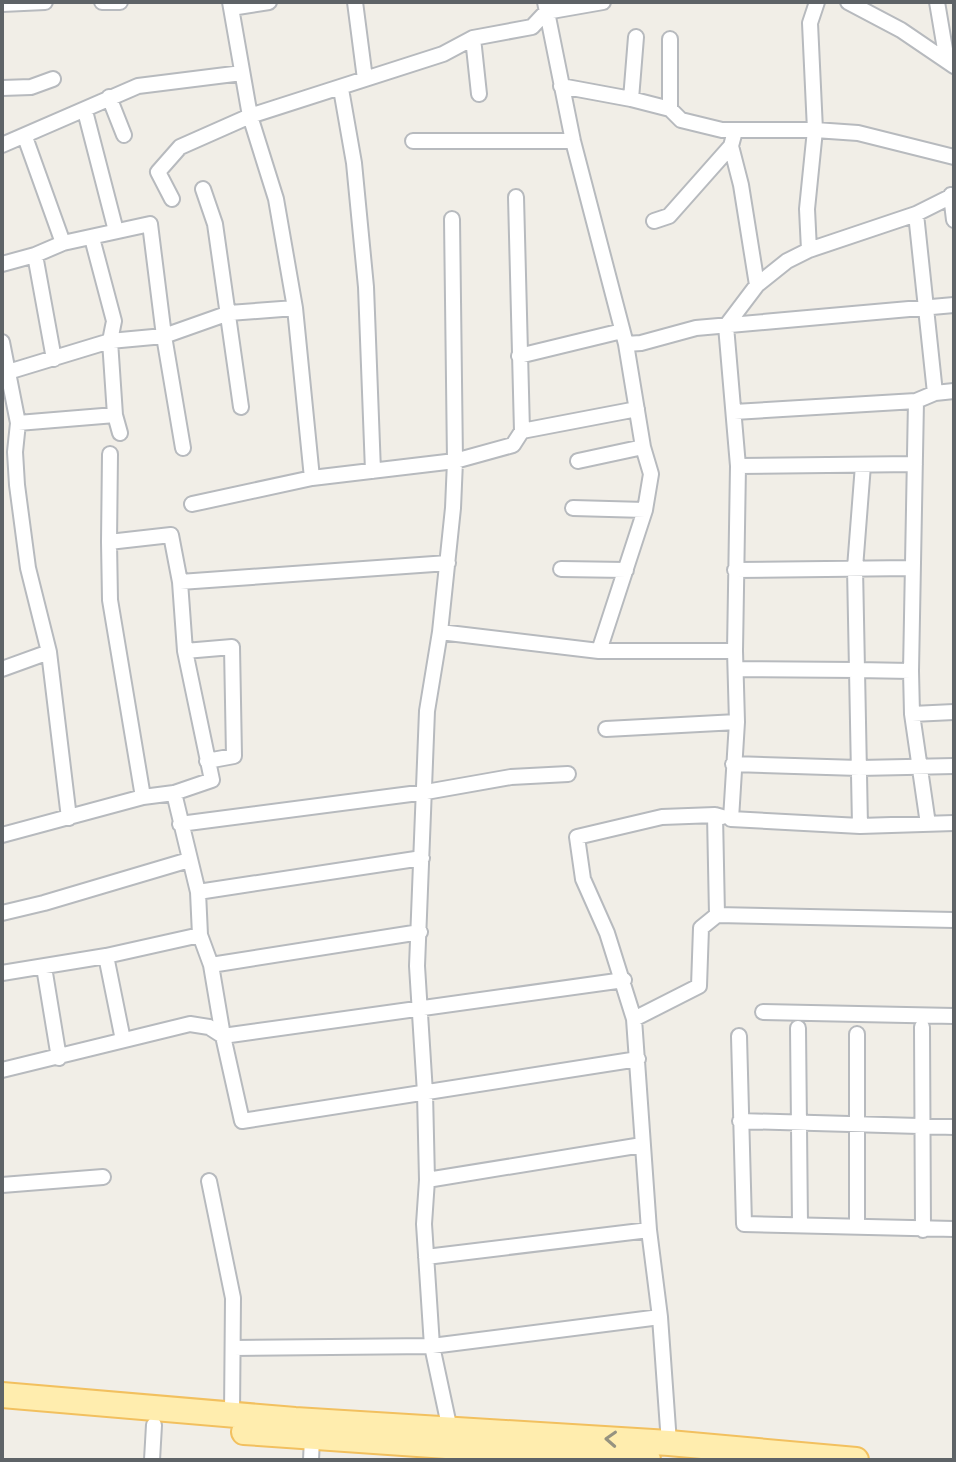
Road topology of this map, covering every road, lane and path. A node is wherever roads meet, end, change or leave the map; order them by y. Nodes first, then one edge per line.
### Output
1 (45, 2) edge
2 (102, 2) edge
3 (120, 2) edge
4 (269, 2) edge
5 (355, 2) edge
6 (603, 2) edge
7 (817, 2) edge
8 (848, 2) edge
9 (937, 2) edge
10 (29, 3) edge
11 (2, 4) edge
12 (231, 5) edge
13 (543, 5) edge
14 (948, 24) edge
15 (636, 37) dead end
16 (473, 38) junction
17 (670, 39) dead end
18 (950, 64) edge
19 (242, 73) junction
20 (53, 79) dead end
21 (365, 79) junction
22 (561, 86) junction
23 (2, 88) edge
24 (341, 89) junction
25 (479, 94) dead end
26 (109, 97) junction
27 (631, 99) junction
28 (670, 109) junction
29 (85, 111) junction
30 (250, 116) junction
31 (815, 130) junction
32 (735, 131) junction
33 (124, 135) dead end
34 (25, 137) junction
35 (413, 141) dead end
36 (573, 141) junction
37 (2, 145) edge
38 (731, 146) junction
39 (954, 157) edge
40 (203, 189) dead end
41 (952, 195) edge
42 (516, 197) dead end
43 (172, 199) dead end
44 (916, 214) junction
45 (452, 219) dead end
46 (954, 220) edge
47 (654, 221) dead end
48 (116, 231) junction
49 (92, 238) junction
50 (63, 243) junction
51 (809, 250) junction
52 (35, 255) junction
53 (2, 264) edge
54 (757, 285) junction
55 (954, 305) edge
56 (926, 307) junction
57 (295, 308) junction
58 (229, 313) junction
59 (726, 326) junction
60 (164, 336) junction
61 (624, 337) junction
62 (110, 341) junction
63 (2, 342) edge
64 (519, 356) junction
65 (54, 359) junction
66 (8, 372) junction
67 (954, 391) edge
68 (935, 393) junction
69 (916, 401) junction
70 (241, 407) dead end
71 (637, 409) junction
72 (734, 412) junction
73 (115, 415) junction
74 (18, 423) junction
75 (522, 431) junction
76 (120, 433) dead end
77 (643, 447) junction
78 (183, 448) dead end
79 (110, 454) dead end
80 (455, 461) junction
81 (578, 461) dead end
82 (915, 464) junction
83 (863, 465) junction
84 (738, 466) junction
85 (373, 471) junction
86 (312, 478) junction
87 (192, 504) dead end
88 (573, 508) dead end
89 (645, 510) junction
90 (109, 542) junction
91 (448, 563) junction
92 (855, 568) junction
93 (911, 568) junction
94 (561, 569) dead end
95 (626, 570) junction
96 (735, 570) junction
97 (180, 582) junction
98 (440, 632) junction
99 (185, 651) junction
100 (599, 651) junction
101 (735, 651) junction
102 (49, 652) junction
103 (2, 669) edge
104 (736, 669) junction
105 (857, 670) junction
106 (911, 671) junction
107 (954, 712) edge
108 (912, 714) junction
109 (737, 722) junction
110 (606, 729) dead end
111 (207, 761) junction
112 (733, 764) junction
113 (954, 766) edge
114 (921, 767) junction
115 (859, 768) junction
116 (568, 774) dead end
117 (426, 792) junction
118 (174, 793) junction
119 (143, 797) junction
120 (715, 815) junction
121 (69, 818) junction
122 (731, 819) junction
123 (954, 823) edge
124 (180, 824) junction
125 (928, 824) junction
126 (860, 826) junction
127 (2, 835) edge
128 (422, 858) junction
129 (189, 860) junction
130 (198, 892) junction
131 (2, 913) edge
132 (717, 915) junction
133 (954, 920) edge
134 (420, 932) junction
135 (200, 935) junction
136 (106, 956) junction
137 (211, 965) junction
138 (44, 967) junction
139 (2, 973) edge
140 (624, 980) junction
141 (419, 1008) junction
142 (763, 1012) dead end
143 (954, 1016) edge
144 (634, 1019) junction
145 (922, 1027) dead end
146 (798, 1028) dead end
147 (857, 1034) dead end
148 (223, 1036) junction
149 (739, 1036) dead end
150 (123, 1040) junction
151 (59, 1058) junction
152 (638, 1059) junction
153 (2, 1070) edge
154 (425, 1093) junction
155 (740, 1121) junction
156 (800, 1123) junction
157 (857, 1125) junction
158 (922, 1126) junction
159 (954, 1127) edge
160 (642, 1145) junction
161 (103, 1177) dead end
162 (427, 1180) junction
163 (209, 1181) dead end
164 (2, 1185) edge
165 (800, 1225) junction
166 (857, 1227) junction
167 (954, 1229) edge
168 (649, 1230) junction
169 (923, 1230) junction
170 (426, 1257) junction
171 (660, 1317) junction
172 (432, 1346) junction
173 (233, 1348) junction
174 (2, 1395) edge
175 (2, 1412) edge
176 (232, 1414) junction
177 (154, 1425) junction
178 (450, 1430) junction
179 (669, 1443) junction
180 (312, 1449) edge
181 (483, 1455) edge
182 (152, 1460) edge
183 (648, 1460) edge
184 (856, 1460) edge

1 - 10 street
2 - 3 street
4 - 12 street
5 - 21 street
6 - 13 street
7 - 31 street
8 - 18 street
9 - 14 street
10 - 11 street
12 - 19 street
13 - 16 street
13 - 22 street
14 - 18 street
15 - 27 street
16 - 21 street
16 - 25 street
17 - 28 street
19 - 26 street
19 - 30 street
20 - 23 street
21 - 24 street
22 - 27 street
22 - 36 street
24 - 30 street
24 - 85 street
26 - 29 street
26 - 33 street
27 - 28 street
28 - 32 street
29 - 34 street
29 - 48 street
30 - 43 street
30 - 57 street
31 - 32 street
31 - 39 street
31 - 51 street
32 - 38 street
34 - 37 street
34 - 50 street
35 - 36 street
36 - 61 street
38 - 47 street
38 - 54 street
40 - 58 street
41 - 44 street
41 - 46 street
42 - 64 street
44 - 51 street
44 - 56 street
45 - 80 street
48 - 49 street
48 - 60 street
49 - 50 street
49 - 62 street
50 - 52 street
51 - 54 street
52 - 53 street
52 - 65 street
54 - 59 street
55 - 56 street
56 - 59 street
56 - 68 street
57 - 58 street
57 - 86 street
58 - 60 street
58 - 70 street
59 - 61 street
59 - 72 street
60 - 62 street
60 - 78 street
61 - 64 street
61 - 71 street
62 - 65 street
62 - 73 street
63 - 66 street
64 - 75 street
65 - 66 street
66 - 74 street
67 - 68 street
68 - 69 street
69 - 72 street
69 - 82 street
71 - 75 street
71 - 77 street
72 - 84 street
73 - 74 street
73 - 76 street
74 - 102 street
75 - 80 street
77 - 81 street
77 - 89 street
79 - 90 street
80 - 85 street
80 - 91 street
82 - 83 street
82 - 93 street
83 - 84 street
83 - 92 street
84 - 96 street
85 - 86 street
86 - 87 street
88 - 89 street
89 - 95 street
90 - 97 street
90 - 119 street
91 - 97 street
91 - 98 street
92 - 93 street
92 - 96 street
92 - 105 street
93 - 106 street
94 - 95 street
95 - 100 street
96 - 101 street
97 - 99 street
98 - 100 street
98 - 117 street
99 - 111 street
99 - 111 street
100 - 101 street
101 - 104 street
102 - 103 street
102 - 121 street
104 - 105 street
104 - 109 street
105 - 106 street
105 - 115 street
106 - 108 street
107 - 108 street
108 - 114 street
109 - 110 street
109 - 112 street
111 - 118 street
112 - 115 street
112 - 122 street
113 - 114 street
114 - 115 street
114 - 125 street
115 - 126 street
116 - 117 street
117 - 124 street
117 - 128 street
118 - 119 street
118 - 124 street
119 - 121 street
120 - 122 street
120 - 132 street
120 - 140 street
121 - 127 street
122 - 126 street
123 - 125 street
124 - 129 street
125 - 126 street
128 - 130 street
128 - 134 street
129 - 130 street
129 - 131 street
130 - 135 street
132 - 133 street
132 - 144 street
134 - 137 street
134 - 141 street
135 - 136 street
135 - 137 street
136 - 138 street
136 - 150 street
137 - 148 street
138 - 139 street
138 - 151 street
140 - 141 street
140 - 144 street
141 - 148 street
141 - 154 street
142 - 143 street
144 - 152 street
145 - 158 street
146 - 156 street
147 - 157 street
148 - 150 street
148 - 154 street
149 - 155 street
150 - 151 street
151 - 153 street
152 - 154 street
152 - 160 street
154 - 162 street
155 - 156 street
155 - 165 street
156 - 157 street
156 - 165 street
157 - 158 street
157 - 166 street
158 - 159 street
158 - 169 street
160 - 162 street
160 - 168 street
161 - 164 street
162 - 170 street
163 - 173 street
165 - 166 street
166 - 169 street
167 - 169 street
168 - 170 street
168 - 171 street
170 - 172 street
171 - 172 street
171 - 179 street
172 - 173 street
172 - 178 street
173 - 176 street
174 - 176 main road
175 - 177 main road
176 - 178 main road
177 - 180 main road
177 - 182 street
179 -> 178 main road
179 - 184 main road
180 - 181 main road
181 - 183 main road

